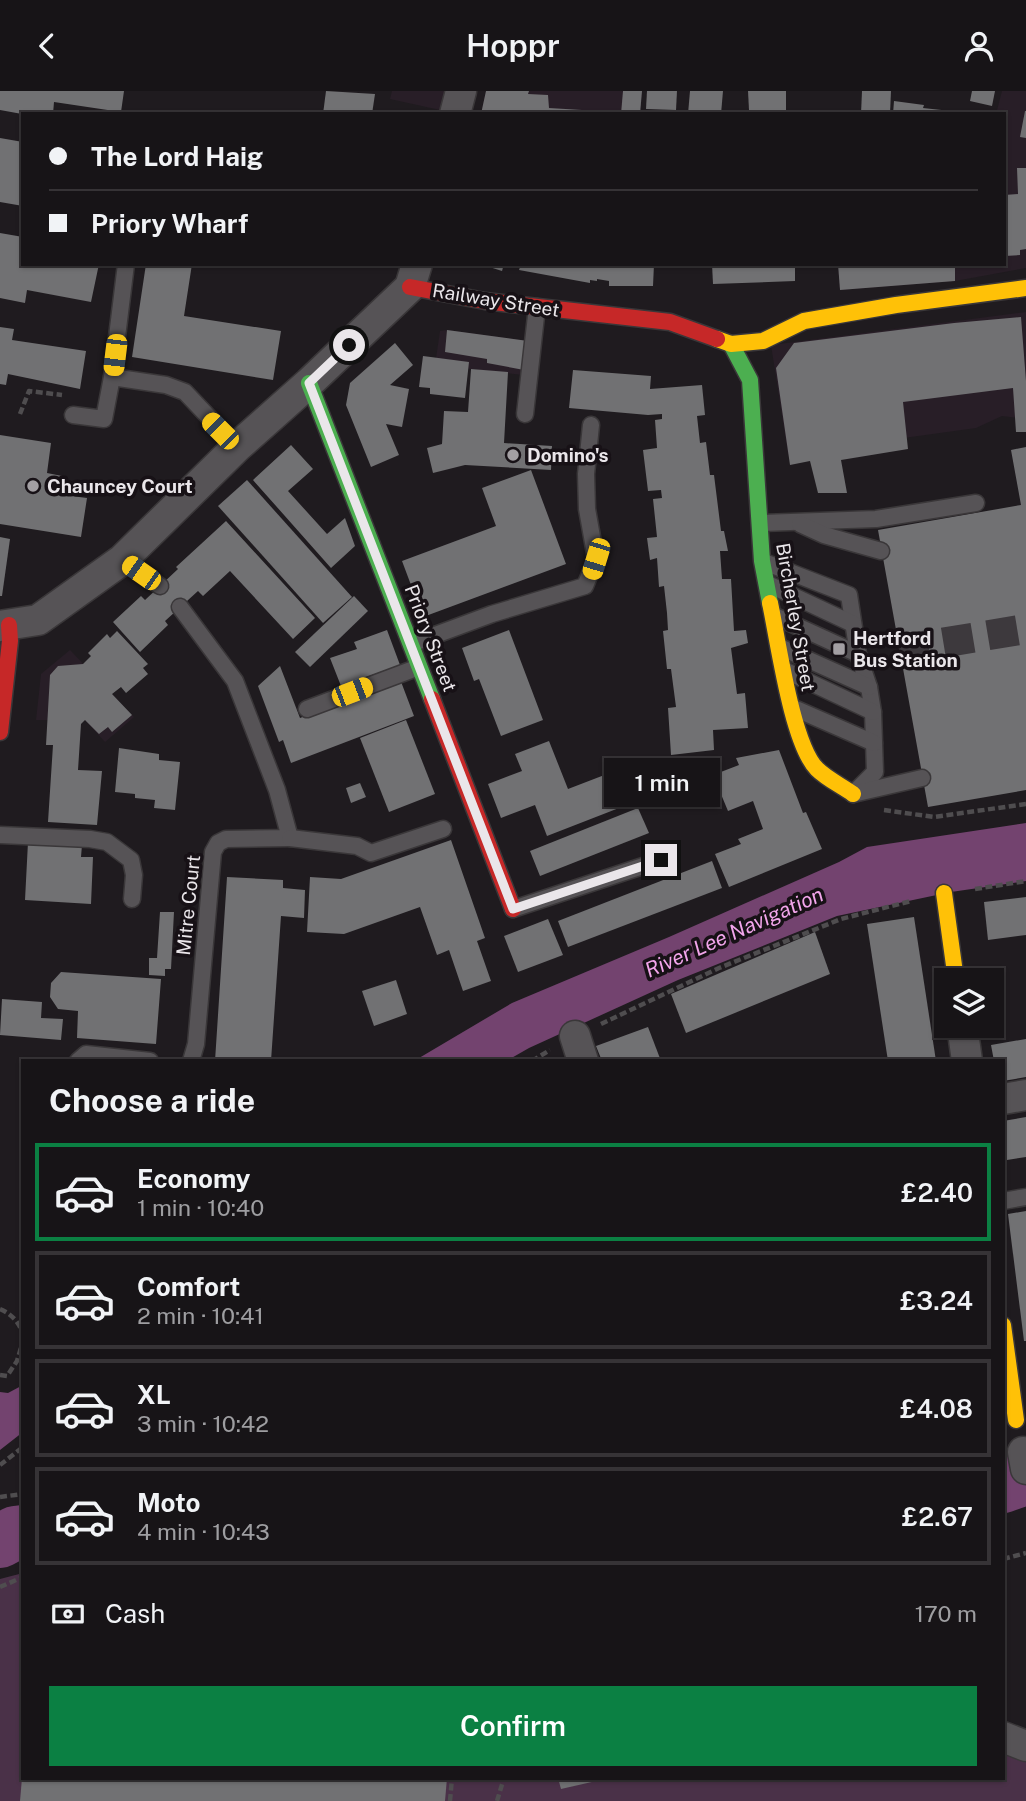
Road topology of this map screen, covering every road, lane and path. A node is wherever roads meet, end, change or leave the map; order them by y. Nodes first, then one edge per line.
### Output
1 (461, 91) edge
2 (456, 112) edge
3 (126, 266) edge
4 (414, 276) edge
5 (1026, 288) edge
6 (537, 307) junction
7 (732, 344) junction
8 (113, 377) junction
9 (309, 383) junction
10 (525, 414) dead end
11 (73, 415) dead end
12 (591, 425) dead end
13 (237, 447) junction
14 (976, 503) dead end
15 (794, 521) junction
16 (759, 523) junction
17 (881, 551) dead end
18 (122, 560) junction
19 (761, 561) junction
20 (764, 582) junction
21 (160, 586) dead end
22 (180, 607) dead end
23 (772, 615) junction
24 (853, 624) junction
25 (5, 626) edge
26 (411, 644) junction
27 (777, 646) junction
28 (858, 654) junction
29 (419, 667) junction
30 (782, 669) junction
31 (869, 687) junction
32 (791, 708) junction
33 (307, 709) dead end
34 (873, 712) junction
35 (0, 732) edge
36 (874, 743) junction
37 (922, 778) dead end
38 (853, 794) junction
39 (1026, 804) edge
40 (443, 829) dead end
41 (0, 835) edge
42 (289, 838) junction
43 (661, 860) dead end
44 (1026, 881) edge
45 (944, 893) junction
46 (131, 899) dead end
47 (513, 909) joint
48 (954, 968) edge
49 (964, 1038) edge
50 (579, 1048) edge
51 (80, 1059) edge
52 (132, 1059) edge
53 (192, 1059) edge
54 (539, 1059) edge
55 (967, 1059) edge
56 (1026, 1095) edge
57 (1005, 1098) edge
58 (1026, 1197) edge
59 (1005, 1201) edge
60 (0, 1310) edge
61 (21, 1326) edge
62 (1005, 1340) edge
63 (21, 1348) edge
64 (0, 1375) edge
65 (1016, 1420) dead end
66 (21, 1449) edge
67 (0, 1465) edge
68 (21, 1494) edge
69 (0, 1497) edge
70 (1026, 1553) edge
71 (1005, 1558) edge
72 (21, 1578) edge
73 (0, 1587) edge
74 (1005, 1738) edge
75 (1026, 1747) edge
76 (452, 1780) edge
77 (503, 1780) edge
78 (450, 1801) edge
79 (497, 1801) edge

1 - 2 street
3 - 8 lane
4 - 6 street, Railway Street
4 - 9 street, Railway Street
5 - 7 street, Railway Street
6 - 7 street, Railway Street
6 - 10 lane
7 - 16 street, Bircherley Street
8 - 11 lane
8 - 13 lane
9 - 13 street, Railway Street
9 - 26 street, Priory Street
12 - 26 lane
13 - 18 street, Railway Street
14 - 15 lane
15 - 16 lane
15 - 17 lane
16 - 19 street, Bircherley Street
18 - 21 lane
18 - 25 street, Railway Street
19 - 20 street, Bircherley Street
19 - 24 lane
20 - 23 street, Bircherley Street
20 - 24 lane
22 - 42 lane
23 - 27 street, Bircherley Street
23 - 28 lane
24 - 28 lane
25 - 35 street
26 - 29 street, Priory Street
27 - 30 street, Bircherley Street
27 - 31 lane
28 - 31 lane
29 - 33 lane
29 - 47 street, Priory Street
30 - 32 street, Bircherley Street
30 - 34 lane
31 - 34 lane
32 - 36 lane
32 - 38 street, Bircherley Street
34 - 36 lane
36 - 38 lane
37 - 38 lane
38 - 39 path
40 - 42 lane, Mitre Court
41 - 46 lane
42 - 53 lane, Mitre Court
43 - 47 lane
44 - 45 path
45 - 48 street
45 - 50 path
49 - 55 street
50 - 54 path
51 - 52 lane
56 - 57 street
58 - 59 lane
60 - 61 path
62 - 65 street
63 - 64 path
66 - 67 path
68 - 69 path
70 - 71 path
72 - 73 path
74 - 75 street
76 - 78 path
77 - 79 path

